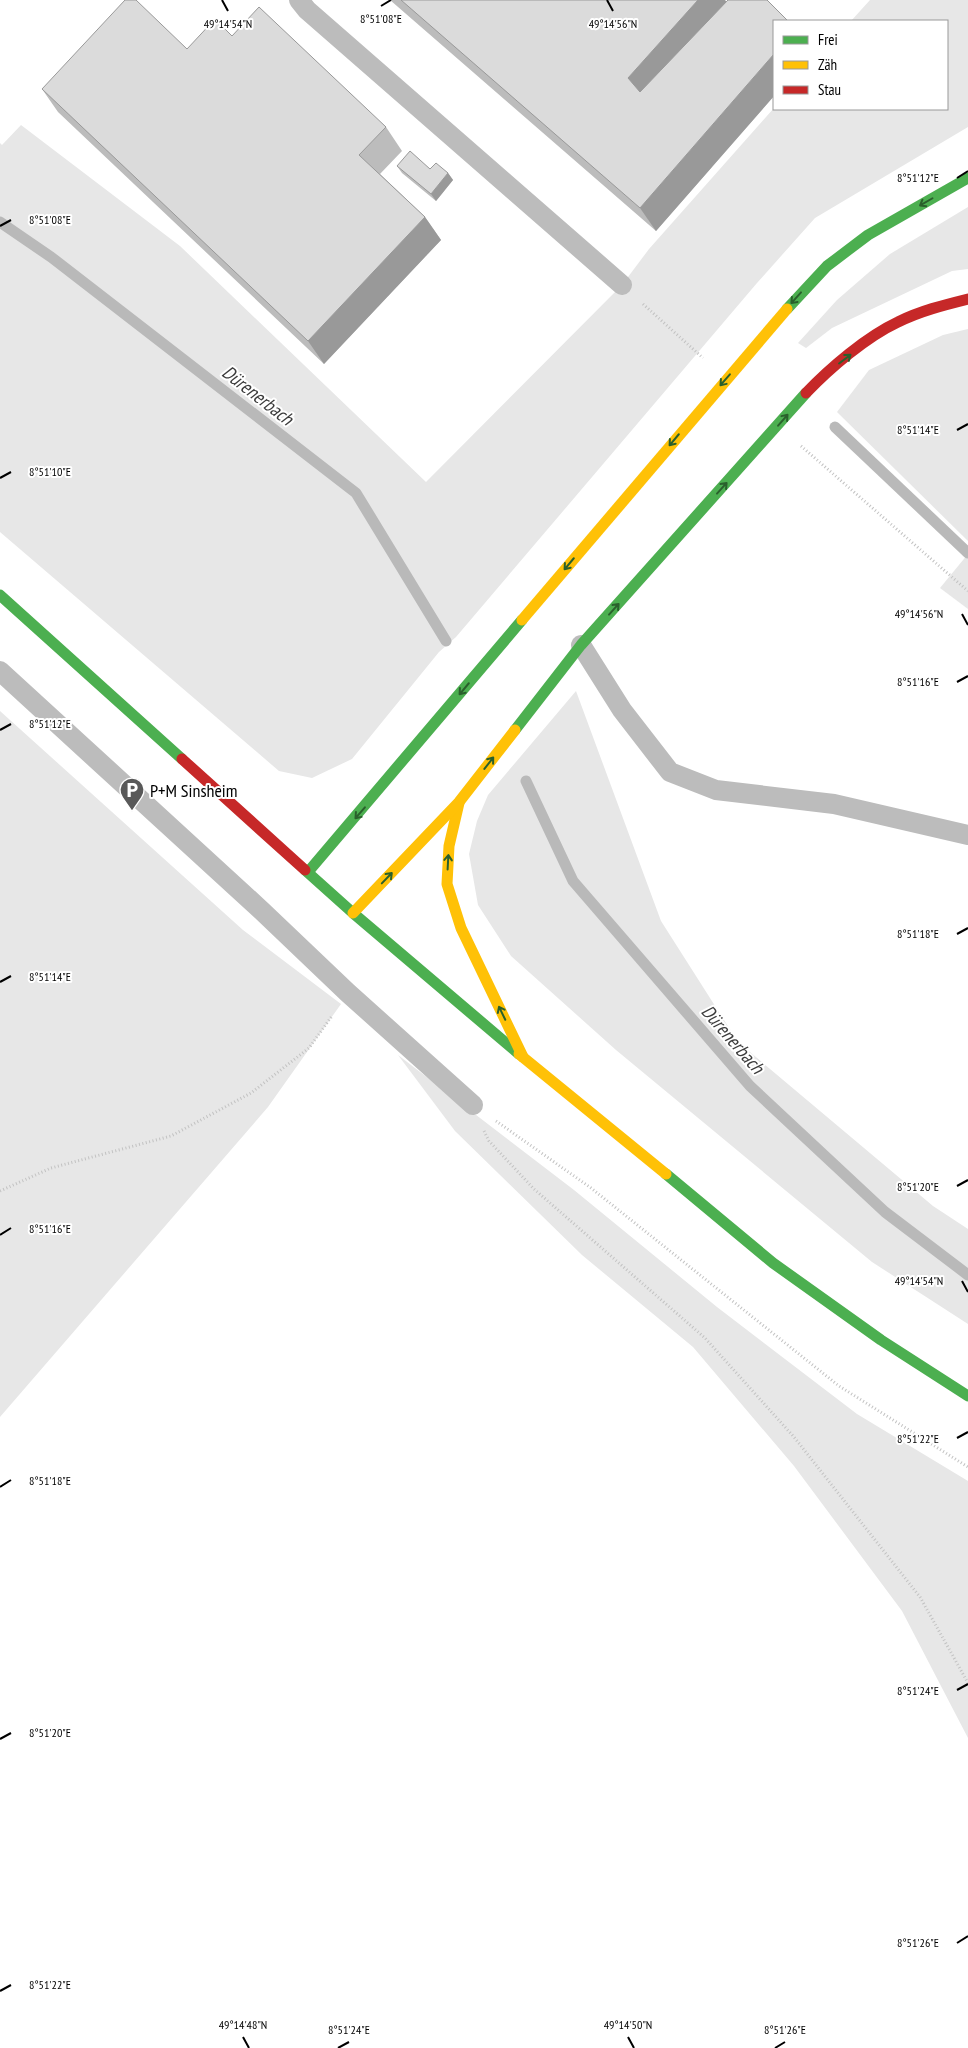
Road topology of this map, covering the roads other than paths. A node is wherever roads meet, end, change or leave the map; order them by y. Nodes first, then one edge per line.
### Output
1 (299, 0) edge
2 (968, 178) edge
3 (622, 285) dead end
4 (968, 299) edge
5 (0, 596) edge
6 (581, 645) junction
7 (0, 671) edge
8 (459, 802) junction
9 (968, 835) edge
10 (308, 872) junction
11 (353, 913) junction
12 (523, 1057) junction
13 (473, 1105) road end
14 (968, 1396) edge

1 - 3 lane
2 -> 10 main road
6 -> 4 main road
5 - 10 main road
8 -> 6 main road
6 - 9 lane
7 - 13 lane
11 -> 8 main road
12 -> 8 main road
10 - 11 main road
11 - 12 main road
12 - 14 main road

